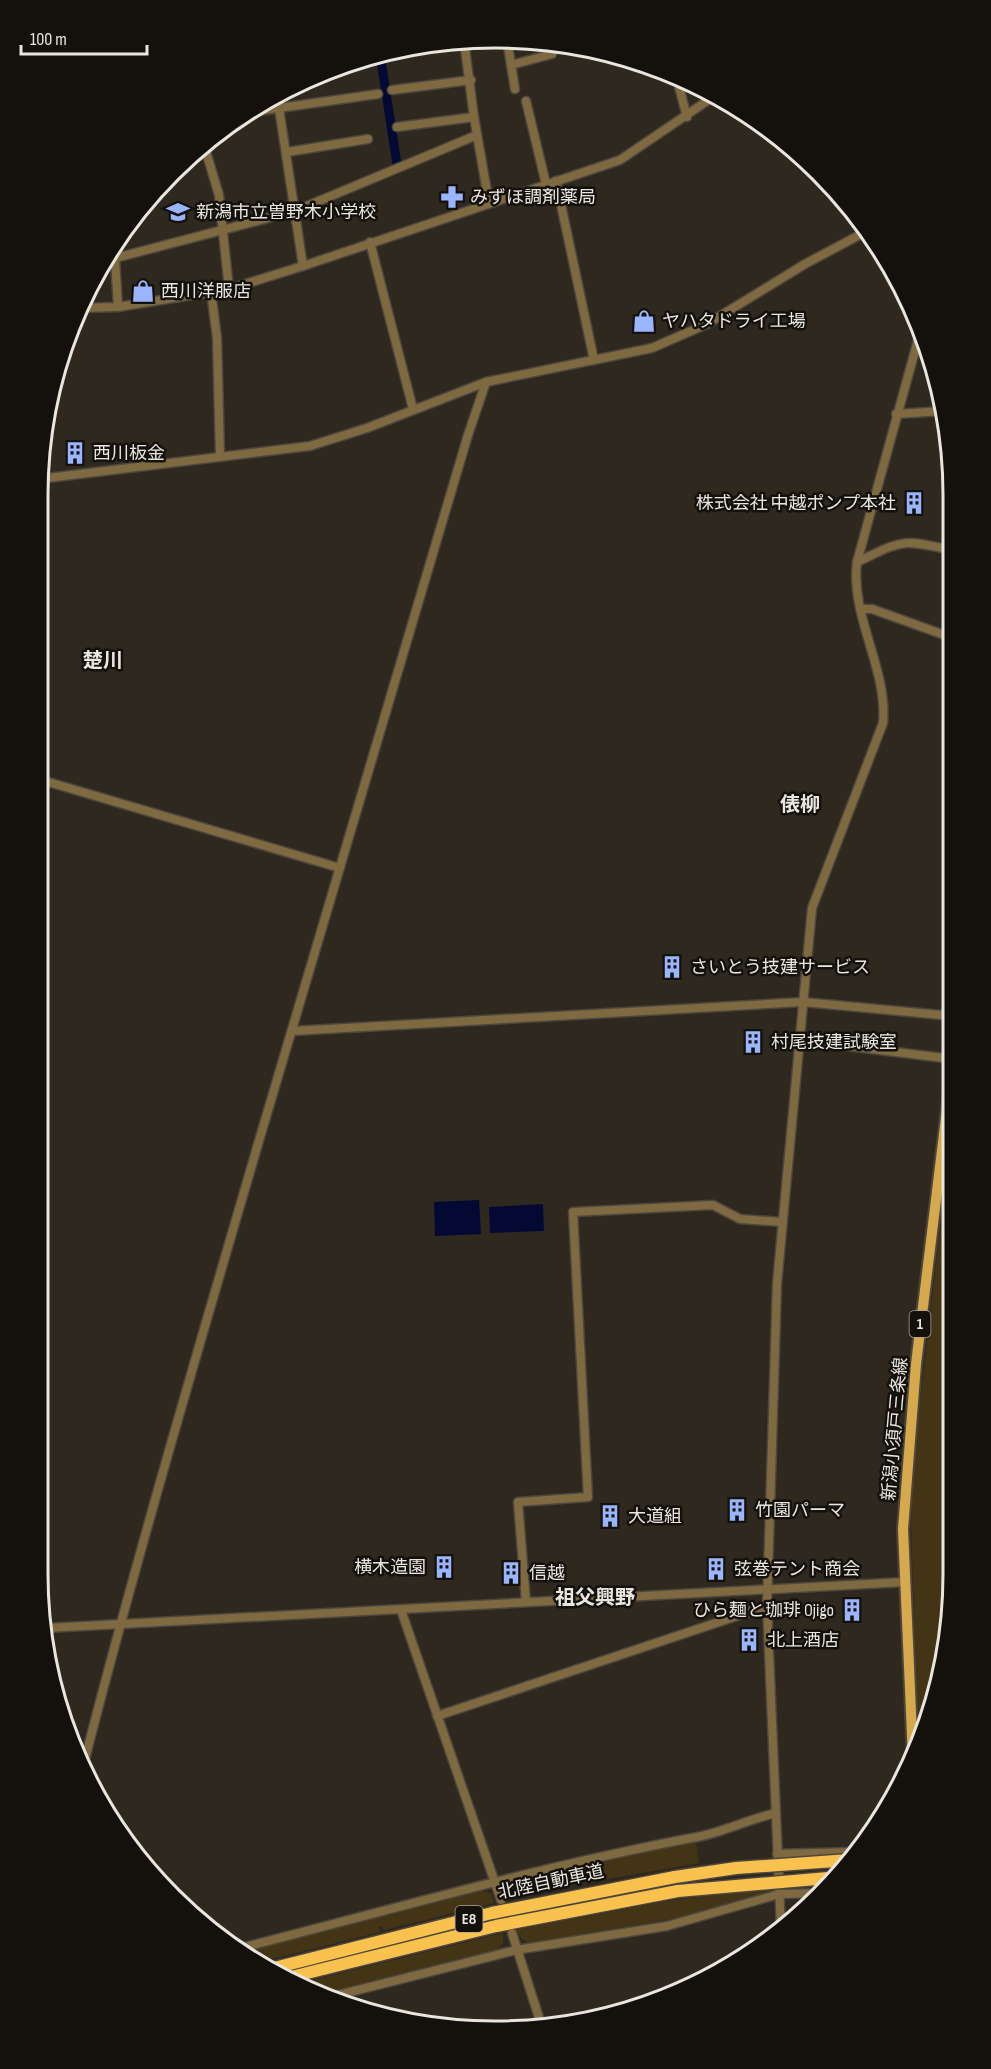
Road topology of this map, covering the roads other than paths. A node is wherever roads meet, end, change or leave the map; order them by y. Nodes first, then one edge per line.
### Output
1 (508, 48) edge
2 (465, 49) edge
3 (552, 54) dead end
4 (511, 65) junction
5 (471, 80) junction
6 (514, 88) dead end
7 (679, 88) edge
8 (392, 90) dead end
9 (378, 94) dead end
10 (526, 101) dead end
11 (707, 102) edge
12 (278, 105) edge
13 (279, 109) junction
14 (268, 110) edge
15 (474, 117) junction
16 (687, 117) junction
17 (397, 127) dead end
18 (477, 135) junction
19 (368, 139) dead end
20 (287, 152) junction
21 (207, 154) edge
22 (556, 181) junction
23 (546, 184) junction
24 (489, 203) junction
25 (295, 211) junction
26 (223, 228) junction
27 (860, 235) edge
28 (370, 242) junction
29 (119, 253) edge
30 (113, 264) edge
31 (303, 266) junction
32 (229, 289) junction
33 (211, 291) junction
34 (118, 307) junction
35 (90, 308) edge
36 (916, 345) edge
37 (594, 360) junction
38 (486, 382) junction
39 (413, 409) junction
40 (935, 412) edge
41 (896, 414) junction
42 (220, 456) junction
43 (49, 478) edge
44 (943, 548) edge
45 (857, 562) junction
46 (862, 609) junction
47 (943, 634) edge
48 (48, 782) edge
49 (340, 868) junction
50 (803, 1002) junction
51 (943, 1015) edge
52 (292, 1031) junction
53 (799, 1040) junction
54 (943, 1058) edge
55 (943, 1142) edge
56 (782, 1222) junction
57 (905, 1582) junction
58 (768, 1587) junction
59 (526, 1602) junction
60 (767, 1606) junction
61 (401, 1610) junction
62 (119, 1624) junction
63 (52, 1628) edge
64 (437, 1716) junction
65 (912, 1737) edge
66 (86, 1754) edge
67 (776, 1813) junction
68 (846, 1852) edge
69 (777, 1854) junction
70 (839, 1861) edge
71 (823, 1878) edge
72 (494, 1884) junction
73 (809, 1893) edge
74 (779, 1894) junction
75 (501, 1900) dead end
76 (780, 1919) edge
77 (512, 1933) dead end
78 (248, 1946) edge
79 (516, 1950) junction
80 (281, 1966) edge
81 (298, 1975) edge
82 (343, 1994) edge
83 (539, 2019) edge

1 - 4 street
2 - 5 street
3 - 4 street
4 - 6 street
5 - 8 street
5 - 15 street
7 - 16 street
9 - 13 street
10 - 23 street
11 - 16 street
12 - 13 street
13 - 14 street
13 - 20 street
15 - 17 street
15 - 18 street
16 - 22 street
18 - 24 street
18 - 25 street
19 - 20 street
20 - 25 street
21 - 26 street
22 - 23 street
22 - 37 street
23 - 24 street
24 - 28 street
25 - 26 street
25 - 31 street
26 - 29 street
26 - 32 street
27 - 37 street
28 - 31 street
28 - 39 street
30 - 34 street
31 - 32 street
32 - 33 street
33 - 34 street
33 - 42 street
34 - 35 street
36 - 41 street
37 - 38 street
38 - 39 street
38 - 49 street
39 - 42 street
40 - 41 street
41 - 45 street
42 - 43 street
44 - 45 street
45 - 46 street
46 - 47 street
46 - 50 street
48 - 49 street
49 - 52 street
50 - 51 street
50 - 52 street
50 - 53 street
52 - 62 street
53 - 54 street
53 - 56 street
55 - 57 main road, 新潟小須戸三条線 / 1
56 - 58 street
56 - 59 street
57 - 58 street
57 - 65 main road, 新潟小須戸三条線 / 1
58 - 59 street
58 - 60 street
59 - 61 street
60 - 64 street
60 - 67 street
61 - 62 street
61 - 64 street
62 - 63 street
62 - 66 street
64 - 72 street
67 - 69 street
67 - 72 street
68 - 69 street
69 - 74 street
70 - 80 highway, 北陸自動車道 / E8, bridge
71 - 81 highway, 北陸自動車道 / E8, bridge
72 - 75 street
72 - 78 street
73 - 74 street
74 - 76 street
74 - 79 street
77 - 79 street
79 - 82 street
79 - 83 street

